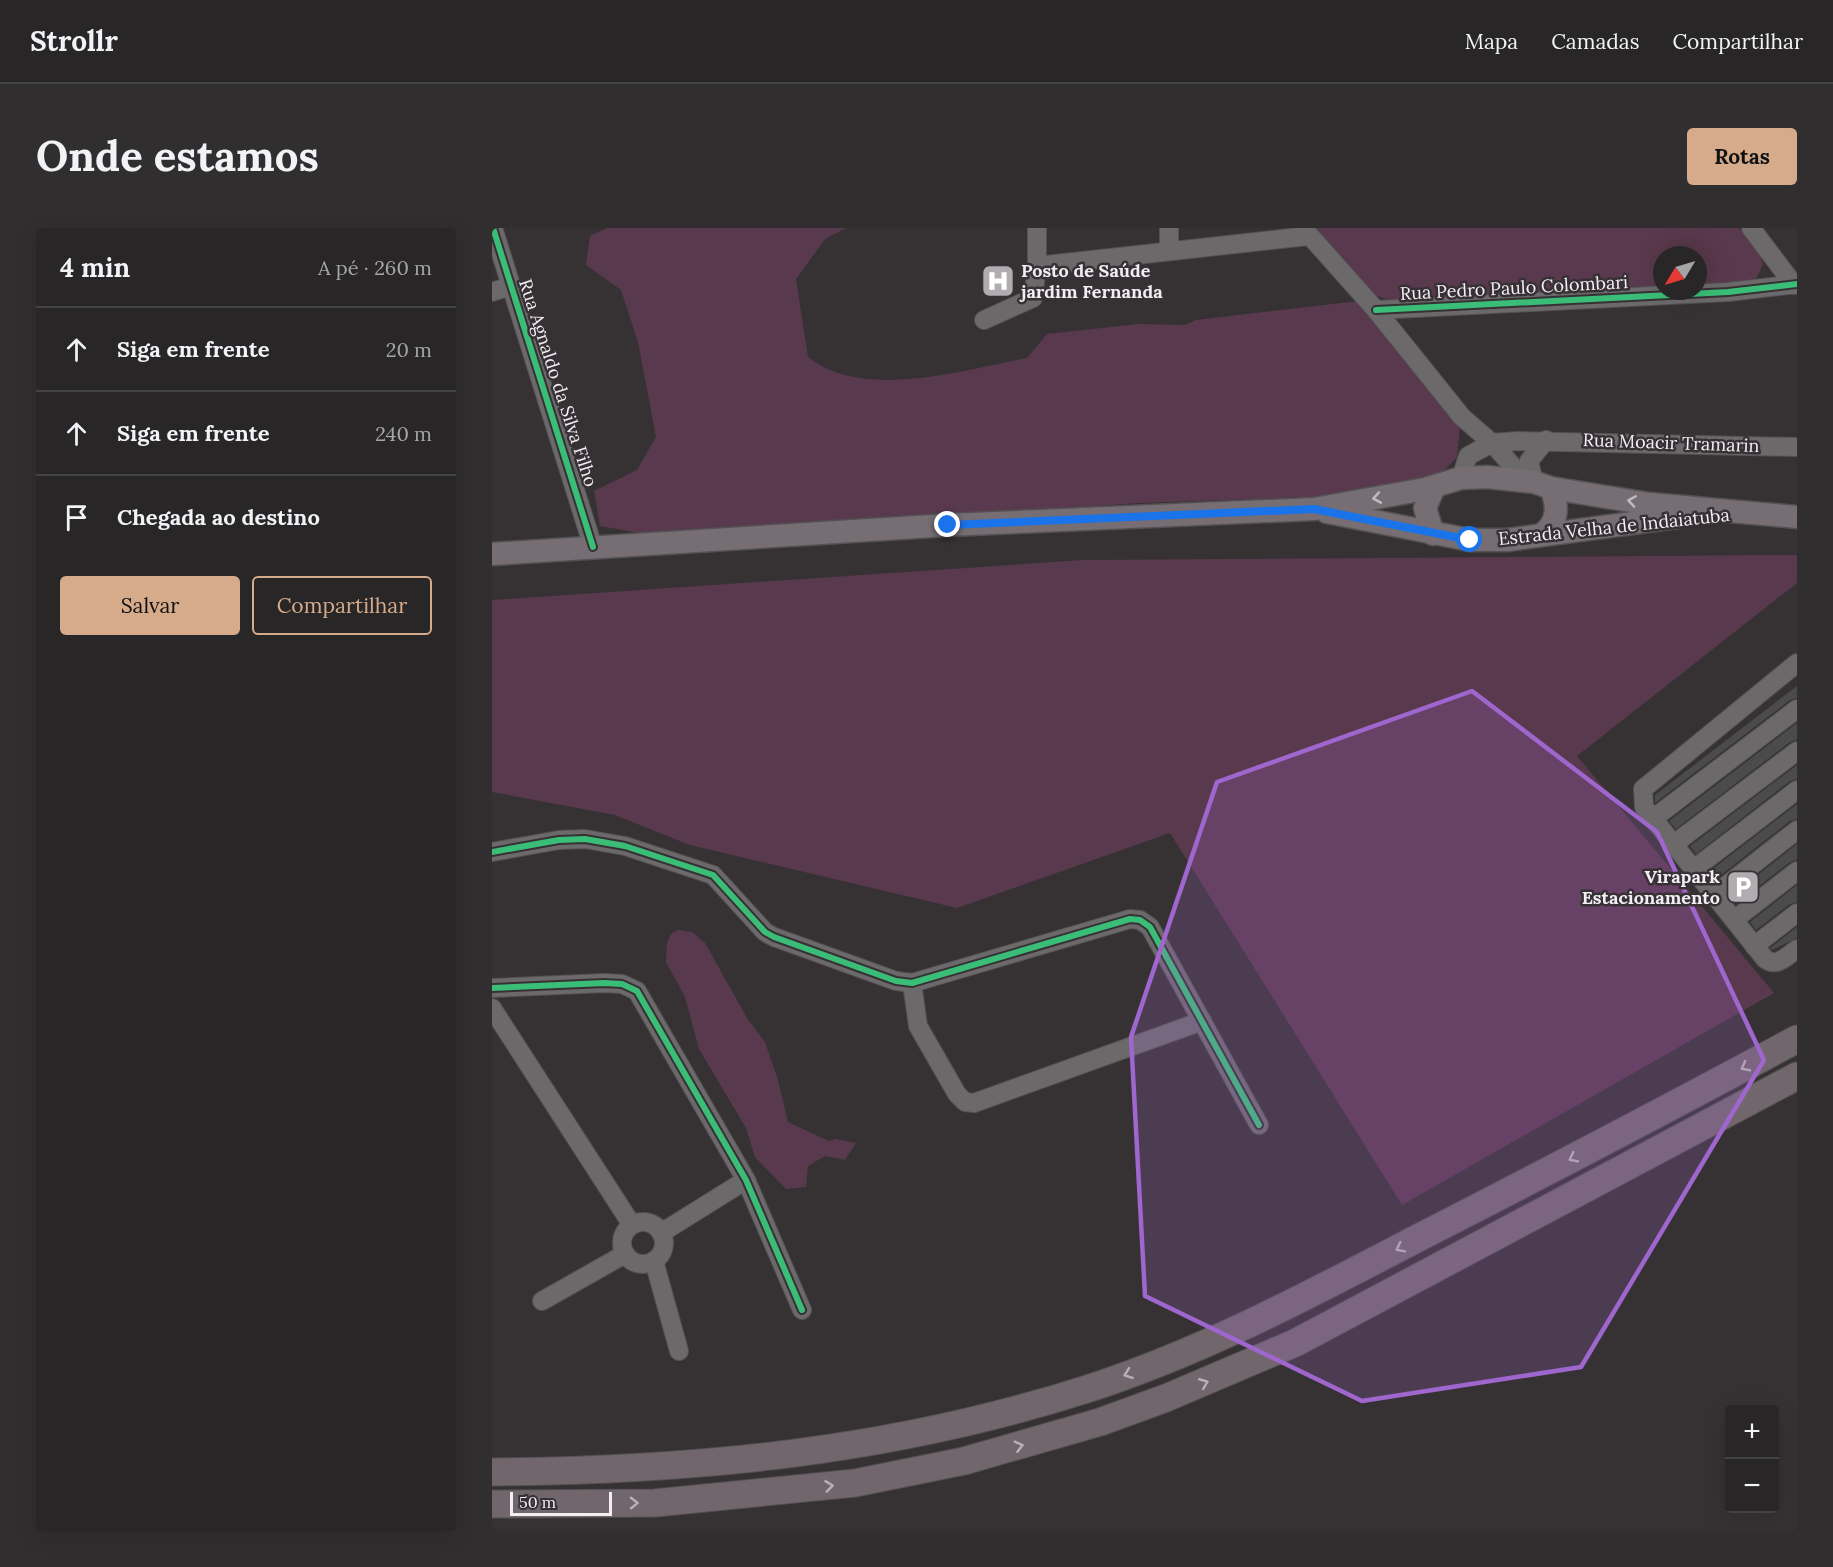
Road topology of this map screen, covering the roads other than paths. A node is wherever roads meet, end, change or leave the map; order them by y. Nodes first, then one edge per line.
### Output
1 (493, 228) edge
2 (1037, 228) edge
3 (1169, 228) edge
4 (1751, 228) edge
5 (1306, 232) edge
6 (1169, 250) junction
7 (1037, 266) junction
8 (1795, 285) edge
9 (511, 286) junction
10 (492, 292) edge
11 (1376, 310) junction
12 (984, 320) dead end
13 (1462, 417) junction
14 (1546, 440) junction
15 (1492, 443) junction
16 (1797, 447) edge
17 (1468, 456) junction
18 (1461, 478) junction
19 (1537, 484) junction
20 (1434, 487) junction
21 (1314, 509) junction
22 (1753, 512) junction
23 (1797, 517) edge
24 (1433, 534) junction
25 (1543, 534) junction
26 (593, 547) junction
27 (492, 554) edge
28 (1797, 663) edge
29 (1797, 709) edge
30 (1797, 751) edge
31 (1797, 790) edge
32 (1654, 818) junction
33 (1797, 830) edge
34 (1674, 844) junction
35 (492, 852) edge
36 (1694, 869) junction
37 (1797, 871) edge
38 (1714, 895) junction
39 (1797, 913) edge
40 (1734, 920) junction
41 (1754, 946) junction
42 (1797, 949) edge
43 (1797, 953) edge
44 (1779, 962) junction
45 (912, 982) junction
46 (492, 988) edge
47 (492, 1008) edge
48 (1202, 1021) junction
49 (1797, 1039) edge
50 (1797, 1076) edge
51 (1259, 1125) dead end
52 (746, 1180) junction
53 (632, 1225) junction
54 (661, 1233) junction
55 (625, 1254) junction
56 (654, 1262) junction
57 (542, 1301) dead end
58 (802, 1310) dead end
59 (679, 1350) dead end
60 (492, 1472) edge
61 (492, 1504) edge

1 - 9 street, Rua Agnaldo da Silva Filho
2 - 7 street
3 - 6 street
4 - 8 street
5 - 6 street
5 - 11 street
6 - 7 street
7 - 12 street
8 - 11 street, Rua Pedro Paulo Colombari
9 - 10 street
9 - 26 street, Rua Agnaldo da Silva Filho
11 - 13 street
13 - 15 street
13 - 17 street
14 - 15 street, Rua Moacir Tramarin
14 - 16 street, Rua Moacir Tramarin
14 - 19 street
15 - 17 street
15 - 19 street
17 - 18 street
18 - 19 main road, Estrada Velha de Indaiatuba
18 - 20 main road, Estrada Velha de Indaiatuba
22 -> 19 main road, Estrada Velha de Indaiatuba
19 - 25 main road
20 -> 21 main road, Estrada Velha de Indaiatuba
20 - 24 main road
21 - 24 main road, Estrada Velha de Indaiatuba
21 - 26 main road
22 - 23 main road
22 - 25 main road, Estrada Velha de Indaiatuba
24 - 25 main road, Estrada Velha de Indaiatuba
26 - 27 main road
28 - 32 street
29 - 32 street
30 - 34 street
31 - 36 street
32 - 34 street
33 - 38 street
34 - 36 street
35 - 45 street
36 - 38 street
37 - 40 street
38 - 40 street
39 - 41 street
40 - 41 street
41 - 44 street
42 - 44 street
43 - 44 street
45 - 48 street
45 - 48 street
46 - 52 street
47 - 53 street
48 - 51 street
49 -> 60 highway
61 -> 50 highway
52 - 54 street
52 - 58 street
53 - 54 street
53 - 55 street
54 - 56 street
55 - 56 street
55 - 57 street
56 - 59 street

